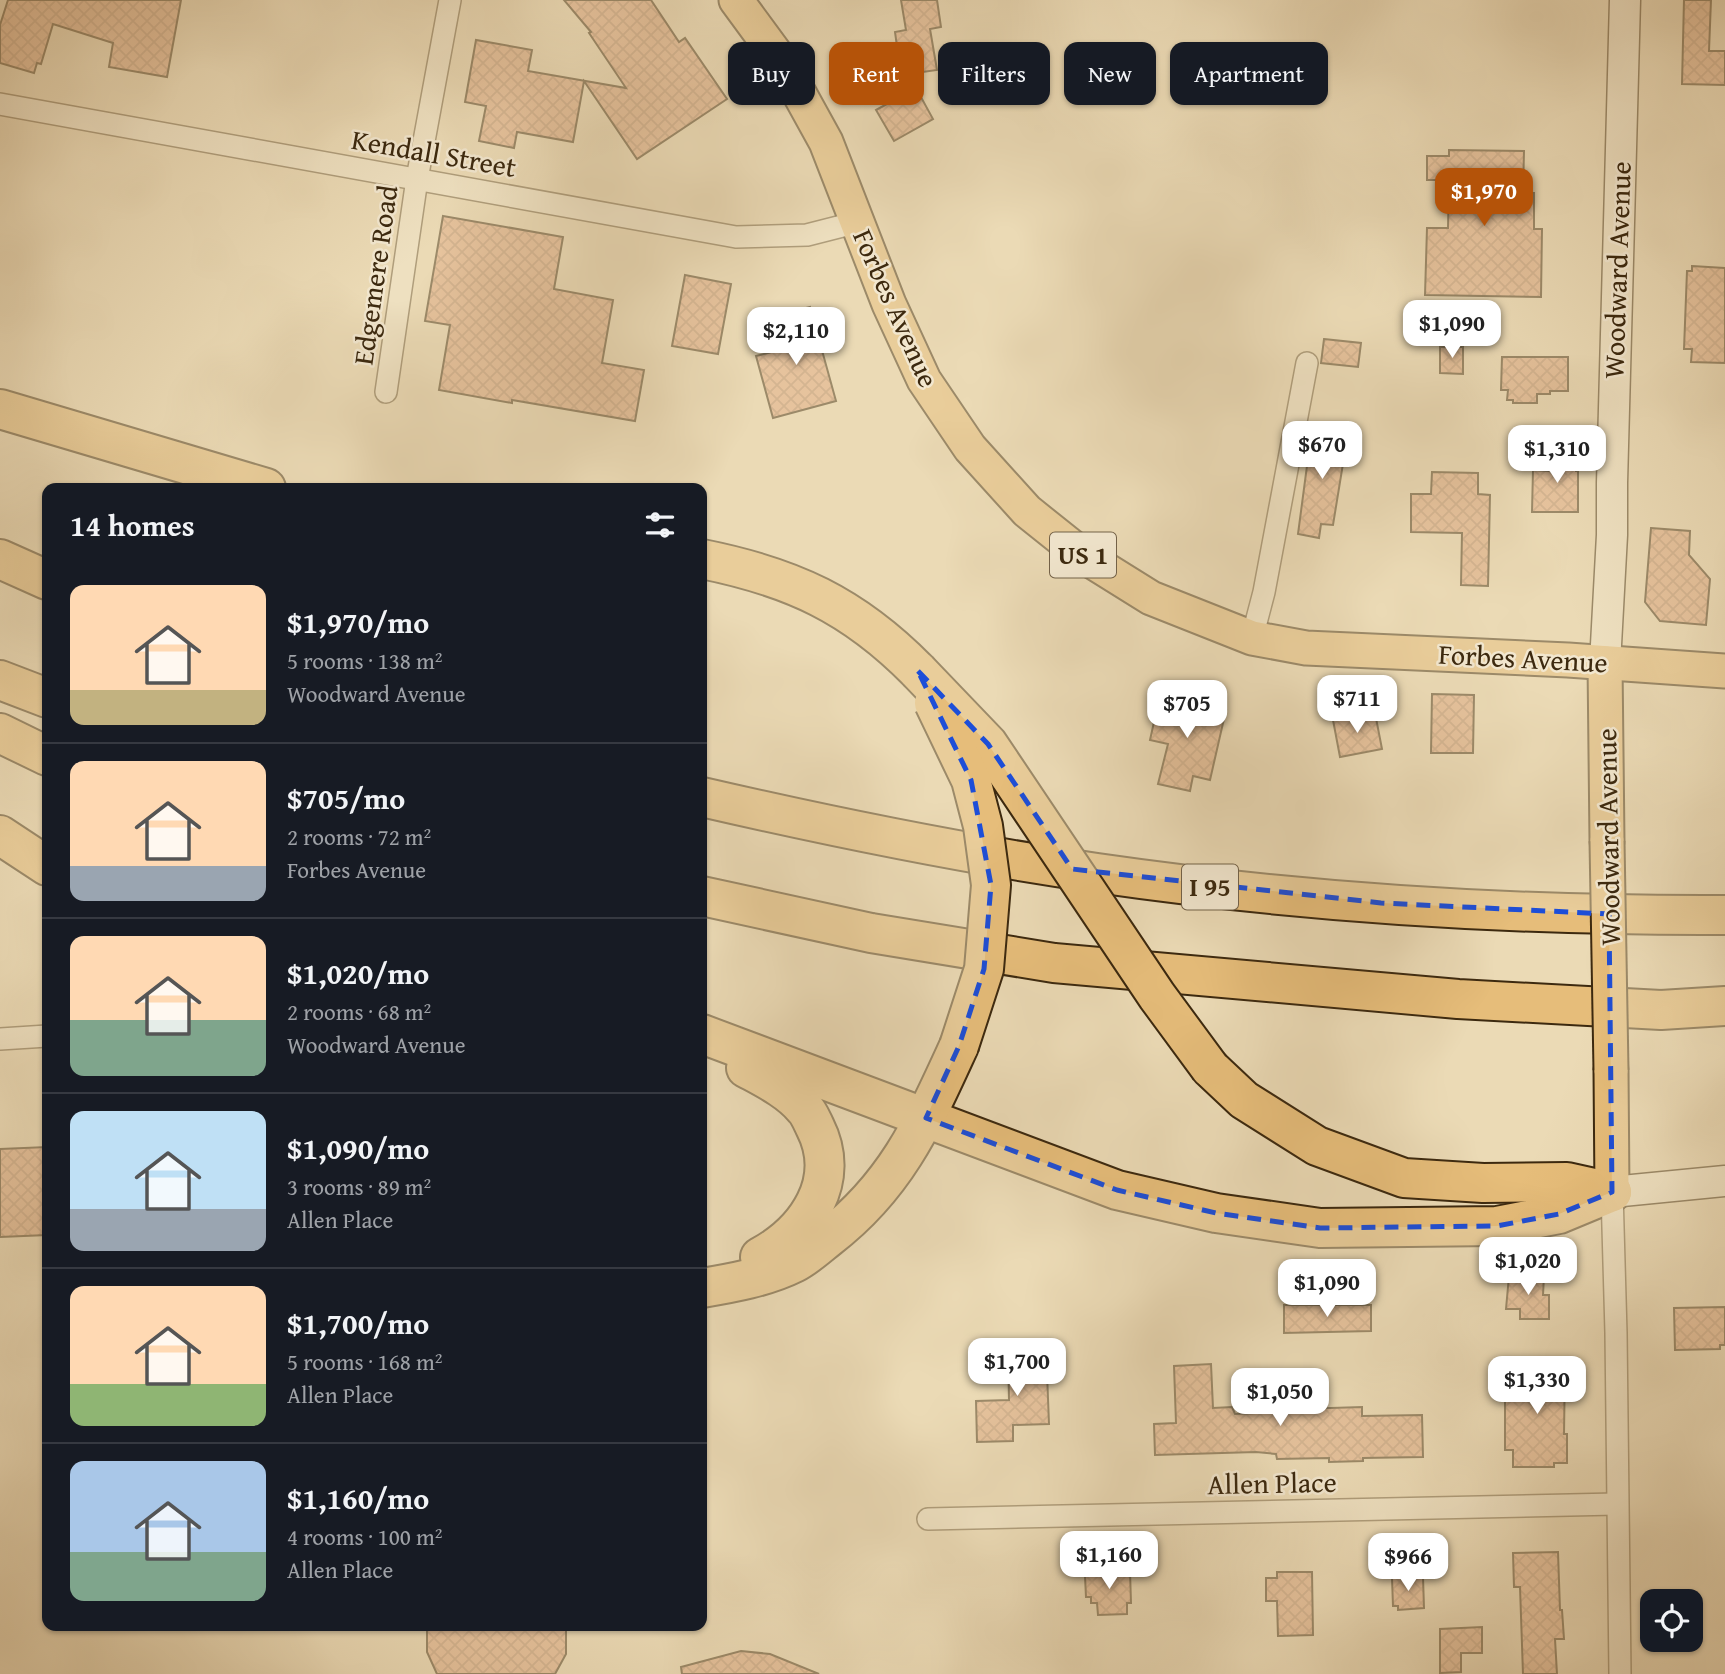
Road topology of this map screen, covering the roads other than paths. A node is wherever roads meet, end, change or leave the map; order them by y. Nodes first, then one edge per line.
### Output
1 (450, 0) edge
2 (736, 0) edge
3 (1625, 0) edge
4 (0, 104) edge
5 (417, 178) junction
6 (858, 222) junction
7 (1307, 363) dead end
8 (386, 392) dead end
9 (0, 409) edge
10 (249, 483) edge
11 (0, 559) edge
12 (707, 560) edge
13 (42, 578) edge
14 (1252, 638) junction
15 (1605, 663) junction
16 (918, 671) junction
17 (1725, 671) edge
18 (0, 680) edge
19 (42, 696) edge
20 (0, 733) edge
21 (42, 754) edge
22 (707, 798) edge
23 (0, 835) edge
24 (42, 863) edge
25 (707, 897) edge
26 (1725, 915) edge
27 (1725, 1006) edge
28 (42, 1036) edge
29 (707, 1036) edge
30 (0, 1039) edge
31 (707, 1045) edge
32 (926, 1118) junction
33 (1725, 1181) edge
34 (1612, 1192) junction
35 (707, 1281) edge
36 (707, 1288) edge
37 (1616, 1504) junction
38 (928, 1519) dead end
39 (1620, 1674) edge

1 - 5 street, Edgemere Road
2 - 6 main road, Forbes Avenue / US 1
3 - 15 main road, Woodward Avenue
4 - 5 street, Kendall Street
5 - 6 street, Kendall Street
5 - 8 street, Edgemere Road
6 - 14 main road, Forbes Avenue / US 1
7 - 14 street
9 - 10 highway
11 - 13 highway
12 - 16 highway
14 - 15 main road, Forbes Avenue / US 1
15 - 17 main road, Forbes Avenue / US 1
15 - 34 main road, Woodward Avenue, bridge
16 - 32 highway, bridge
16 - 34 highway, bridge
18 - 19 highway
20 - 21 highway
22 - 26 highway, I 95
23 - 24 highway
25 - 27 highway
28 - 30 street
29 - 32 highway
31 - 35 highway
32 - 34 highway
32 - 36 highway
33 - 34 main road
34 - 37 street, Woodward Avenue
37 - 38 street, Allen Place
37 - 39 street, Woodward Avenue

